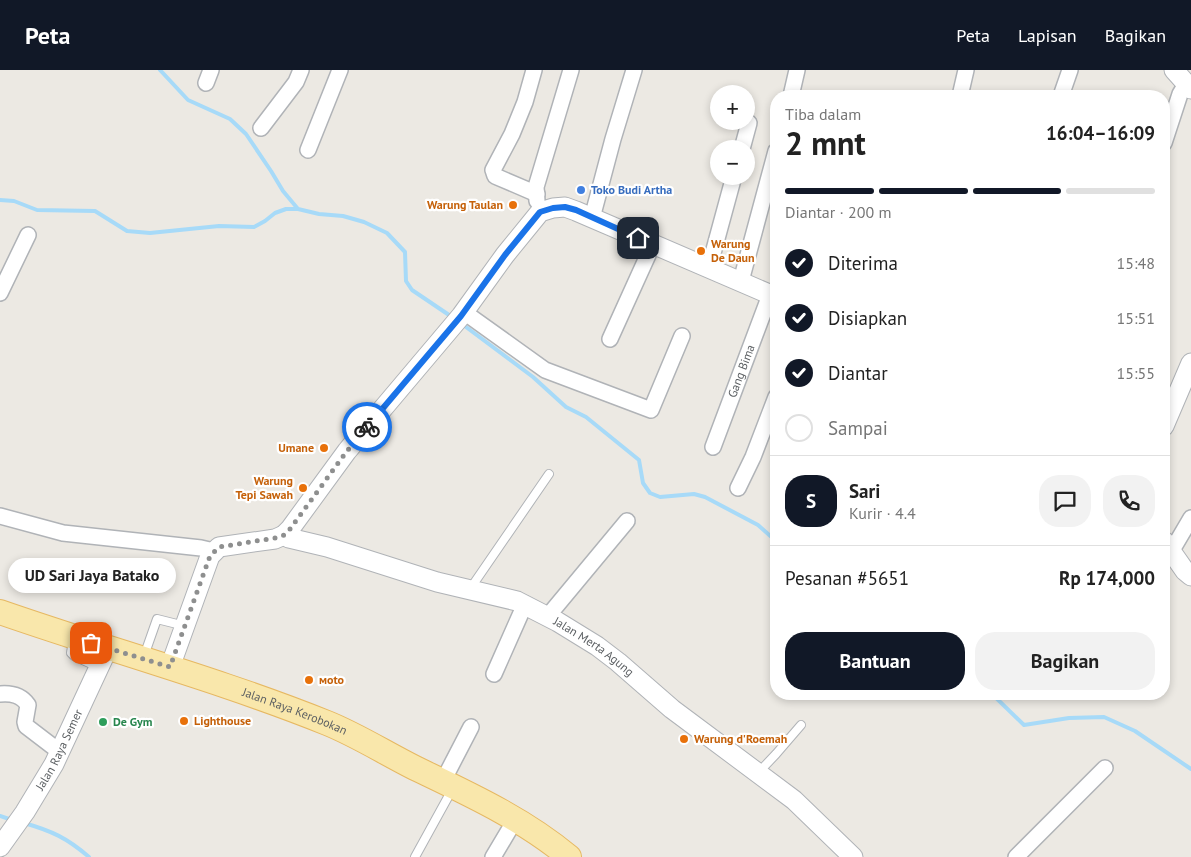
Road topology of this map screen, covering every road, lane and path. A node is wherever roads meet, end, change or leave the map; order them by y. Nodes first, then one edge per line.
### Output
1 (301, 70) edge
2 (340, 70) edge
3 (534, 70) edge
4 (571, 70) edge
5 (634, 70) edge
6 (798, 70) edge
7 (966, 70) edge
8 (1070, 70) edge
9 (1174, 70) edge
10 (1189, 87) edge
11 (793, 90) edge
12 (961, 90) edge
13 (1063, 90) edge
14 (1170, 125) edge
15 (261, 128) dead end
16 (308, 150) dead end
17 (770, 173) edge
18 (732, 185) edge
19 (536, 194) junction
20 (540, 212) junction
21 (592, 218) junction
22 (28, 235) dead end
23 (653, 244) junction
24 (709, 268) junction
25 (741, 281) junction
26 (0, 292) edge
27 (770, 293) edge
28 (770, 305) edge
29 (459, 319) junction
30 (682, 336) dead end
31 (610, 339) dead end
32 (1191, 363) edge
33 (1170, 412) edge
34 (770, 413) edge
35 (713, 446) dead end
36 (548, 474) dead end
37 (738, 488) dead end
38 (0, 516) edge
39 (1191, 518) edge
40 (627, 521) dead end
41 (284, 535) junction
42 (1170, 544) edge
43 (1170, 549) edge
44 (214, 551) junction
45 (1191, 576) edge
46 (468, 591) junction
47 (525, 604) junction
48 (0, 612) edge
49 (548, 616) junction
50 (185, 626) junction
51 (104, 658) junction
52 (143, 659) junction
53 (170, 667) junction
54 (494, 674) dead end
55 (0, 694) edge
56 (800, 725) dead end
57 (471, 727) dead end
58 (60, 752) junction
59 (1105, 768) dead end
60 (757, 774) junction
61 (449, 784) junction
62 (515, 820) junction
63 (2, 844) edge
64 (415, 857) edge
65 (494, 857) edge
66 (569, 857) edge
67 (852, 857) edge
68 (1016, 857) edge

1 - 15 street
2 - 16 street
3 - 19 street
4 - 19 street
5 - 21 street
6 - 11 street
7 - 12 street
8 - 13 street
9 - 10 street
10 - 14 street
17 - 25 street
18 - 24 street
19 - 20 street
20 - 21 street
20 - 29 street
21 - 23 street
22 - 26 street
23 - 24 street
23 - 31 street
24 - 25 street
25 - 27 street
28 - 35 street, Gang Bima
29 - 30 street
29 - 41 street
32 - 33 street
34 - 37 street
36 - 46 lane
38 - 44 street
39 - 42 street
40 - 49 street
41 - 44 street
41 - 46 street, Jalan Merta Agung
43 - 45 street
44 - 50 street
46 - 47 street, Jalan Merta Agung
47 - 49 street, Jalan Merta Agung
47 - 54 street
48 - 51 main road, Jalan Raya Kerobokan
49 - 60 street, Jalan Merta Agung
50 - 52 lane
50 - 53 street
51 - 52 main road, Jalan Raya Kerobokan
51 - 58 street, Jalan Raya Semer
52 - 53 main road, Jalan Raya Kerobokan
53 - 61 main road, Jalan Raya Kerobokan
55 - 58 street
56 - 60 lane
57 - 61 street
58 - 63 street, Jalan Raya Semer
59 - 68 street
60 - 67 street, Jalan Merta Agung
61 - 62 main road, Jalan Raya Kerobokan
61 - 64 lane
62 - 65 street
62 - 66 main road, Jalan Raya Kerobokan

